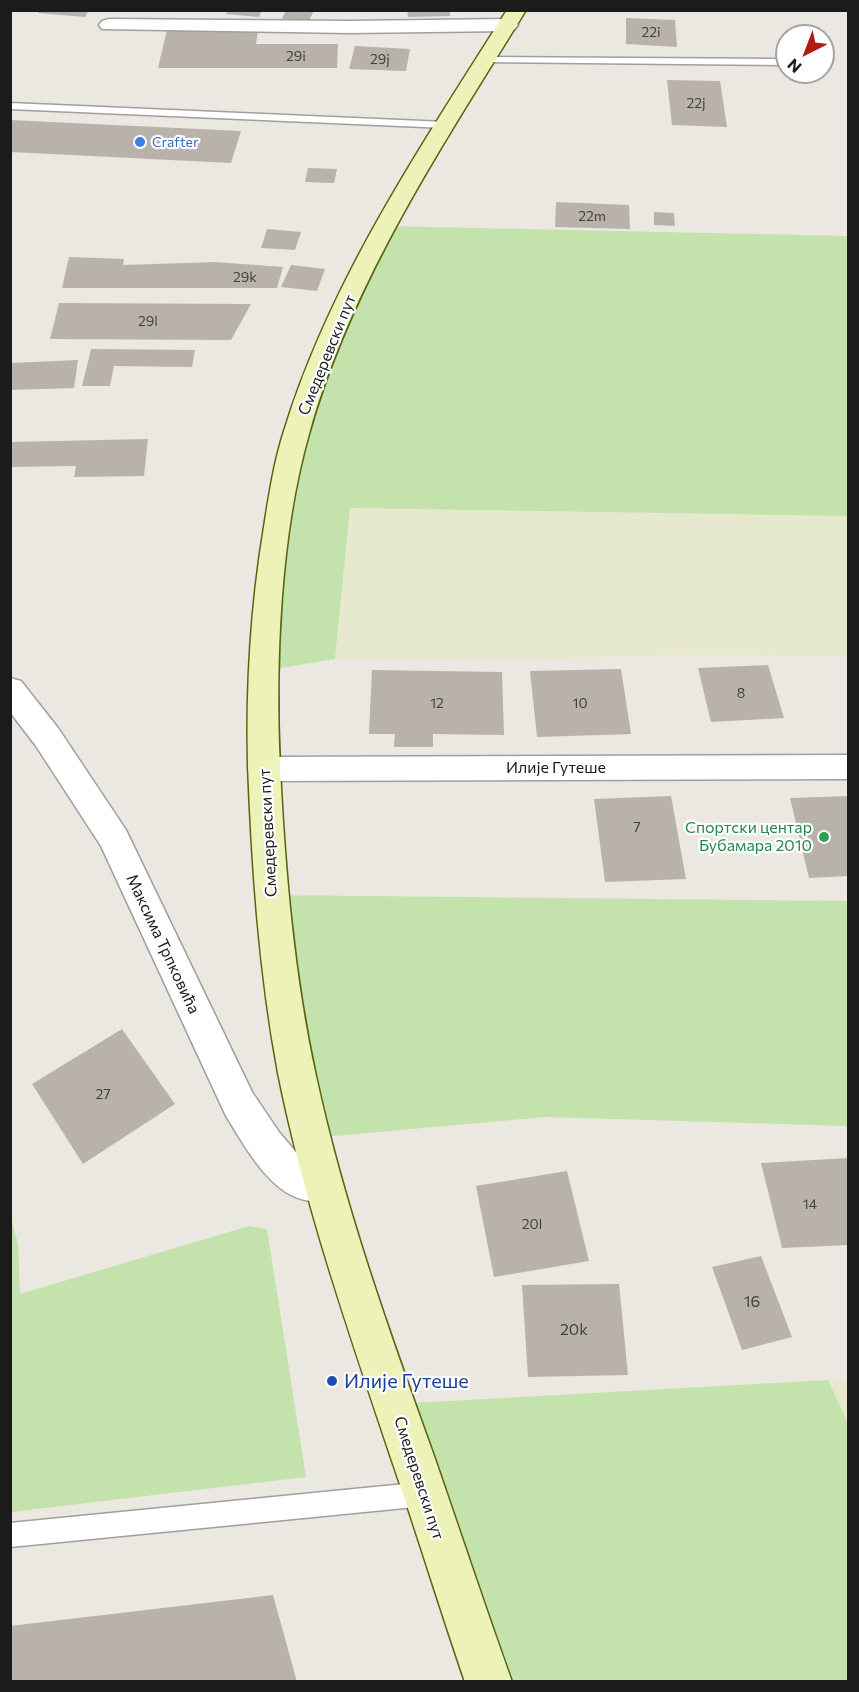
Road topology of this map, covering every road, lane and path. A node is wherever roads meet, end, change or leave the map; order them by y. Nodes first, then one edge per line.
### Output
1 (513, 18) edge
2 (109, 25) dead end
3 (486, 60) junction
4 (775, 62) edge
5 (10, 106) edge
6 (446, 125) junction
7 (10, 689) edge
8 (849, 767) edge
9 (264, 769) junction
10 (322, 1184) junction
11 (425, 1494) junction
12 (10, 1535) edge
13 (489, 1682) edge

1 - 2 street
1 - 3 main road, Смедеревски пут
3 - 4 lane
3 - 6 main road, Смедеревски пут
5 - 6 lane
6 - 9 main road, Смедеревски пут
7 - 10 street, Максима Трпковића
8 - 9 street, Илије Гутеше
9 - 10 main road, Смедеревски пут
10 - 11 main road, Смедеревски пут
11 - 12 lane
11 - 13 main road, Смедеревски пут

